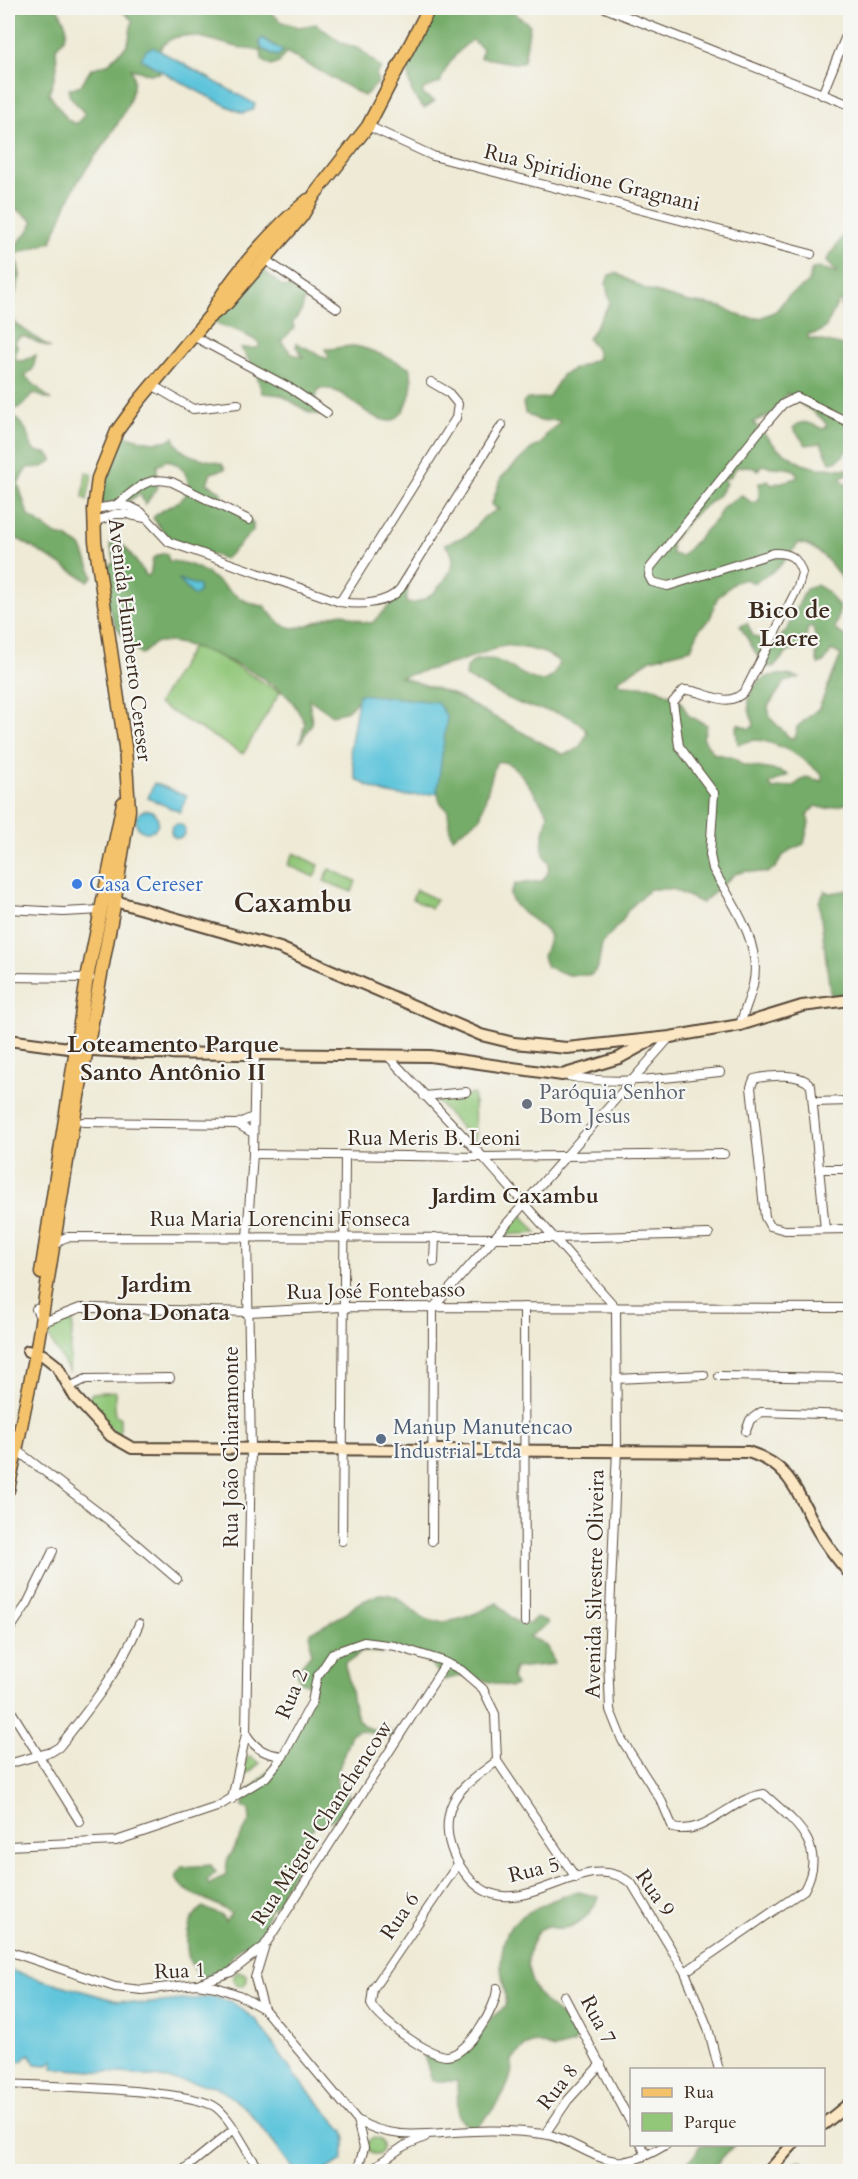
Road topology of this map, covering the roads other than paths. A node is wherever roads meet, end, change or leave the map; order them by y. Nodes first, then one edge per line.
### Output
1 (429, 8) edge
2 (605, 8) edge
3 (850, 26) edge
4 (822, 95) junction
5 (850, 105) edge
6 (368, 126) junction
7 (315, 194) junction
8 (811, 254) dead end
9 (264, 260) junction
10 (337, 308) dead end
11 (208, 318) junction
12 (194, 336) junction
13 (431, 382) dead end
14 (152, 385) junction
15 (238, 404) dead end
16 (327, 413) dead end
17 (850, 423) edge
18 (502, 425) dead end
19 (116, 505) junction
20 (94, 515) junction
21 (145, 518) junction
22 (249, 520) dead end
23 (340, 602) junction
24 (110, 907) junction
25 (8, 909) edge
26 (8, 977) edge
27 (93, 979) junction
28 (850, 1000) edge
29 (740, 1025) junction
30 (670, 1037) junction
31 (653, 1039) junction
32 (8, 1040) edge
33 (82, 1050) junction
34 (255, 1053) junction
35 (387, 1055) junction
36 (720, 1072) dead end
37 (562, 1075) junction
38 (634, 1081) junction
39 (466, 1092) dead end
40 (424, 1096) junction
41 (850, 1101) edge
42 (813, 1102) junction
43 (253, 1117) junction
44 (83, 1122) dead end
45 (237, 1124) junction
46 (253, 1133) junction
47 (253, 1154) junction
48 (724, 1154) dead end
49 (345, 1155) junction
50 (567, 1156) junction
51 (483, 1157) junction
52 (819, 1169) junction
53 (850, 1169) edge
54 (524, 1205) junction
55 (825, 1229) junction
56 (850, 1229) edge
57 (62, 1232) junction
58 (709, 1234) dead end
59 (247, 1237) junction
60 (343, 1237) junction
61 (435, 1237) junction
62 (494, 1238) junction
63 (554, 1238) junction
64 (434, 1262) dead end
65 (343, 1306) junction
66 (524, 1307) junction
67 (434, 1308) junction
68 (616, 1308) junction
69 (850, 1308) edge
70 (249, 1312) junction
71 (38, 1314) junction
72 (32, 1352) junction
73 (704, 1375) dead end
74 (719, 1376) dead end
75 (170, 1378) dead end
76 (850, 1378) edge
77 (616, 1379) junction
78 (69, 1387) junction
79 (850, 1415) edge
80 (746, 1431) dead end
81 (11, 1448) edge
82 (342, 1448) junction
83 (251, 1449) junction
84 (433, 1449) junction
85 (523, 1449) junction
86 (617, 1450) junction
87 (8, 1490) edge
88 (342, 1541) dead end
89 (432, 1541) dead end
90 (53, 1551) dead end
91 (850, 1574) edge
92 (177, 1579) dead end
93 (525, 1622) dead end
94 (140, 1624) dead end
95 (8, 1632) edge
96 (446, 1663) junction
97 (8, 1706) edge
98 (246, 1734) junction
99 (39, 1754) junction
100 (283, 1756) junction
101 (497, 1761) junction
102 (8, 1764) edge
103 (238, 1773) junction
104 (255, 1784) junction
105 (232, 1799) junction
106 (80, 1822) dead end
107 (8, 1846) edge
108 (458, 1864) junction
109 (576, 1878) junction
110 (265, 1945) junction
111 (8, 1951) edge
112 (685, 1972) junction
113 (197, 1984) junction
114 (497, 1988) dead end
115 (564, 1996) dead end
116 (264, 2009) junction
117 (601, 2064) junction
118 (718, 2068) edge
119 (8, 2084) edge
120 (850, 2103) edge
121 (357, 2120) junction
122 (630, 2122) edge
123 (825, 2123) edge
124 (233, 2130) junction
125 (545, 2134) junction
126 (430, 2135) junction
127 (641, 2146) edge
128 (666, 2146) edge
129 (792, 2146) edge
130 (646, 2156) junction
131 (181, 2172) edge
132 (262, 2172) edge
133 (357, 2172) edge
134 (368, 2172) edge
135 (768, 2172) edge

1 - 6 main road, Avenida Humberto Cereser
2 - 4 street
3 - 4 street
4 - 5 street
6 - 7 main road, Avenida Humberto Cereser
6 - 8 street, Rua Spiridione Gragnani
7 - 9 main road, Avenida Humberto Cereser
7 - 11 main road, Avenida Humberto Cereser
9 - 10 street
9 - 11 main road, Avenida Humberto Cereser
11 - 12 main road, Avenida Humberto Cereser
12 - 14 main road, Avenida Humberto Cereser
12 - 16 street
13 - 23 street
14 - 15 street
14 - 20 main road, Avenida Humberto Cereser
17 - 29 street
18 - 23 street
19 - 20 street
19 - 21 street
19 - 22 street
20 - 21 street
20 - 24 main road, Avenida Humberto Cereser
21 - 23 street
24 - 25 street
24 - 27 main road, Avenida Humberto Cereser
24 - 31 main road
26 - 27 street
27 - 33 main road, Avenida Humberto Cereser
28 - 29 main road
29 - 30 main road
30 - 31 main road
30 - 38 street
31 - 37 main road
32 - 33 main road
33 - 34 main road
33 - 57 main road, Avenida Humberto Cereser
33 - 71 main road, Avenida Humberto Cereser
34 - 35 main road
34 - 43 street, Rua João Chiaramonte
35 - 37 main road
35 - 40 street
36 - 38 street
37 - 38 street
38 - 50 street
39 - 40 street
40 - 51 street
41 - 42 street
42 - 52 street
42 - 55 street
43 - 45 street
43 - 46 street, Rua João Chiaramonte
44 - 45 street
45 - 46 street
46 - 47 street, Rua João Chiaramonte
47 - 49 street, Rua Meris B. Leoni
47 - 59 street, Rua João Chiaramonte
48 - 50 street, Rua Meris B. Leoni
49 - 51 street, Rua Meris B. Leoni
49 - 60 street
50 - 51 street, Rua Meris B. Leoni
50 - 54 street
51 - 54 street
52 - 53 street
52 - 55 street
54 - 62 street
54 - 63 street
55 - 56 street
57 - 59 street, Rua Maria Lorencini Fonseca
57 - 71 main road, Avenida Humberto Cereser
58 - 63 street, Rua Maria Lorencini Fonseca
59 - 60 street, Rua Maria Lorencini Fonseca
59 - 70 street, Rua João Chiaramonte
60 - 61 street, Rua Maria Lorencini Fonseca
60 - 65 street
61 - 62 street, Rua Maria Lorencini Fonseca
61 - 64 street
62 - 63 street, Rua Maria Lorencini Fonseca
62 - 67 street
63 - 68 street
65 - 67 street, Rua José Fontebasso
65 - 70 street, Rua José Fontebasso
65 - 82 street
66 - 67 street, Rua José Fontebasso
66 - 68 street, Rua José Fontebasso
66 - 85 street
67 - 84 street
68 - 69 street, Rua José Fontebasso
68 - 77 street, Avenida Silvestre Oliveira
70 - 71 street, Rua José Fontebasso
70 - 83 street, Rua João Chiaramonte
71 - 72 main road, Avenida Humberto Cereser
72 - 78 main road
72 - 81 main road, Avenida Humberto Cereser
73 - 77 street
74 - 76 street
75 - 78 street
77 - 86 street, Avenida Silvestre Oliveira
78 - 83 main road
79 - 80 street
81 - 87 main road, Avenida Humberto Cereser
81 - 92 street
82 - 83 main road
82 - 84 main road
82 - 88 street
83 - 98 street, Rua João Chiaramonte
84 - 85 main road
84 - 89 street
85 - 86 main road
85 - 93 street
86 - 91 main road
86 - 112 street, Avenida Silvestre Oliveira
90 - 95 street
94 - 99 street
96 - 100 street, Rua 2
96 - 101 street, Rua 2
96 - 110 street, Rua Miguel Chanchencow
97 - 99 street
98 - 100 street
98 - 103 street, Rua João Chiaramonte
99 - 102 street
99 - 106 street
100 - 104 street, Rua 2
101 - 108 street, Rua 5
101 - 109 street
103 - 104 street
103 - 105 street, Rua João Chiaramonte
104 - 105 street, Rua 2
105 - 107 street, Rua 2
108 - 109 street, Rua 5
108 - 114 street, Rua 6
109 - 112 street, Rua 9
110 - 113 street
110 - 116 street, Rua Miguel Chanchencow
111 - 113 street, Rua 1
112 - 118 street
113 - 116 street, Rua 1
115 - 117 street, Rua 7
116 - 121 street, Rua 1
117 - 122 street, Rua 7
117 - 125 street, Rua 8
119 - 124 street
120 - 123 main road
121 - 126 street
121 - 133 street, Rua 1
124 - 131 street
124 - 132 street
125 - 126 street
125 - 130 street
126 - 134 street
127 - 130 street
128 - 130 street
129 - 135 main road

